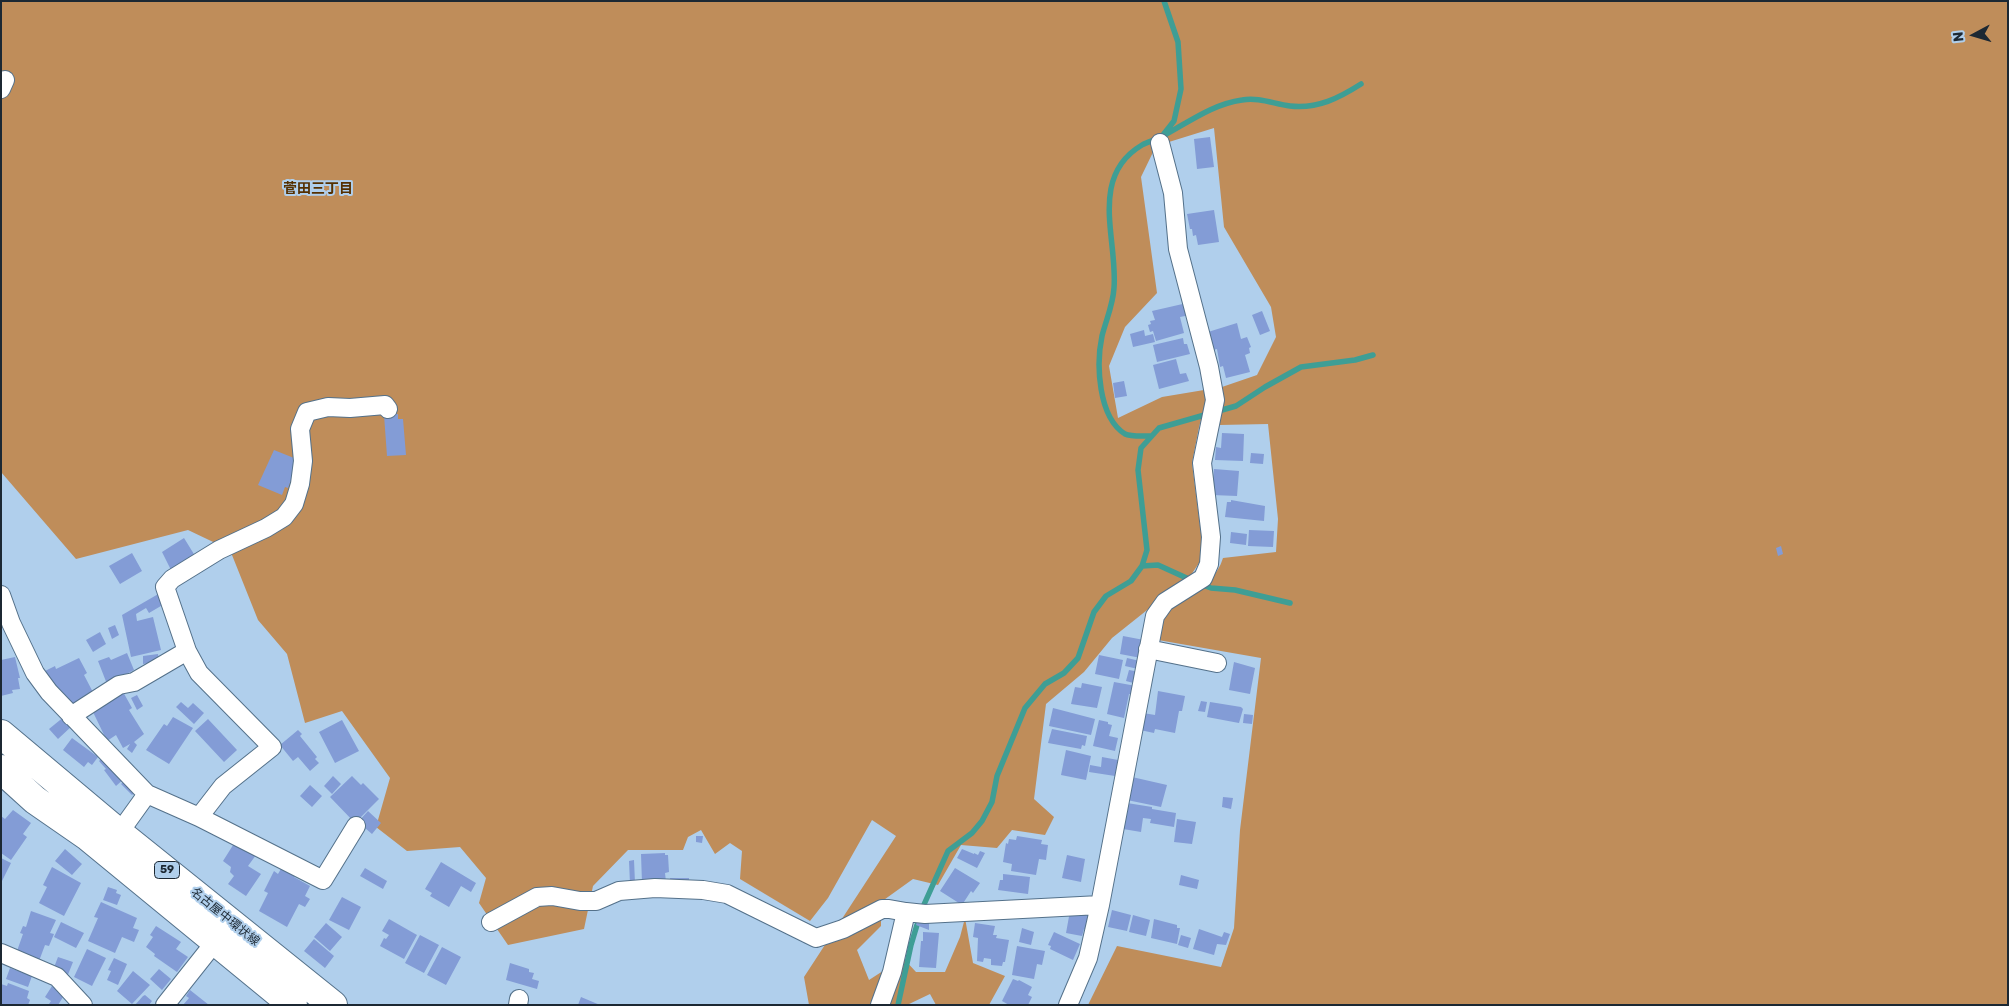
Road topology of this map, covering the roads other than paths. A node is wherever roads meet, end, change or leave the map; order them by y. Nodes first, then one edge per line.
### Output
1 (1160, 143) dead end
2 (388, 409) dead end
3 (1, 595) edge
4 (1148, 649) junction
5 (186, 651) junction
6 (1217, 663) dead end
7 (71, 716) junction
8 (1, 734) edge
9 (1, 769) edge
10 (147, 794) junction
11 (198, 817) junction
12 (356, 826) dead end
13 (119, 832) junction
14 (1100, 905) junction
15 (906, 912) junction
16 (491, 922) dead end
17 (215, 942) junction
18 (1, 953) edge
19 (83, 1005) edge
20 (165, 1005) edge
21 (293, 1005) edge
22 (333, 1005) edge
23 (880, 1005) edge
24 (1068, 1005) edge

1 - 4 street
2 - 5 street
3 - 7 street
4 - 6 street
4 - 14 street
5 - 7 street
5 - 11 street
7 - 10 street
8 - 13 main road, 名古屋中環状線 / 59
9 - 17 main road, 名古屋中環状線 / 59
10 - 11 street
10 - 13 street
11 - 12 street
13 - 22 main road, 名古屋中環状線 / 59
14 - 15 street
14 - 24 street
15 - 16 street
15 - 23 street
17 - 20 street
17 - 21 main road, 名古屋中環状線 / 59
18 - 19 street

